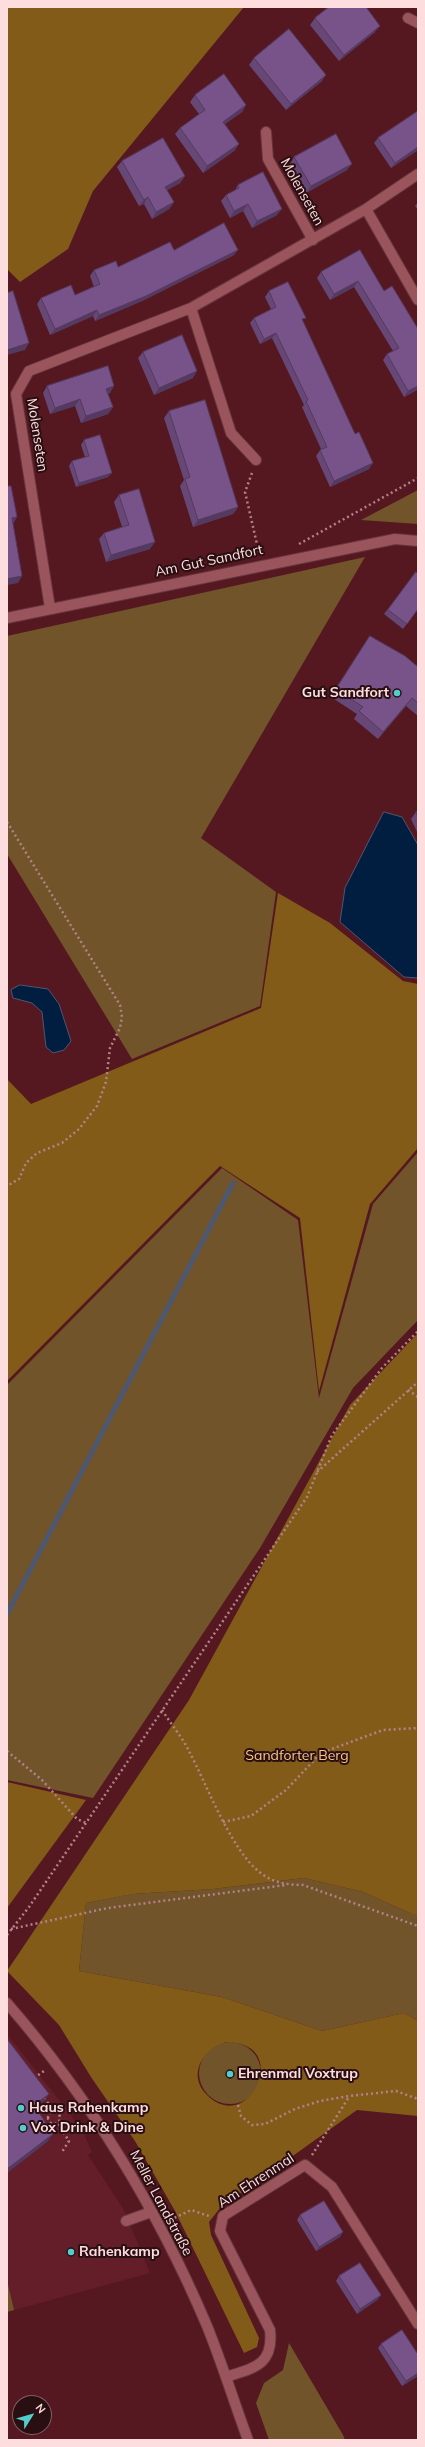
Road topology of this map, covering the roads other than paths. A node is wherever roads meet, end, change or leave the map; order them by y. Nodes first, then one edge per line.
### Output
1 (408, 18) dead end
2 (418, 23) edge
3 (266, 132) dead end
4 (418, 174) edge
5 (366, 209) junction
6 (313, 240) junction
7 (418, 300) edge
8 (191, 308) junction
9 (256, 460) road end
10 (418, 541) edge
11 (50, 608) junction
12 (7, 618) edge
13 (7, 2003) edge
14 (152, 2212) junction
15 (126, 2221) dead end
16 (418, 2324) edge
17 (226, 2377) junction
18 (248, 2440) edge

1 - 2 street
3 - 6 street, Molenseten
4 - 5 street, Molenseten
5 - 6 street, Molenseten
5 - 7 street
6 - 8 street, Molenseten
8 - 9 street
8 - 11 street, Molenseten
10 - 11 street, Am Gut Sandfort
11 - 12 street, Am Gut Sandfort
13 - 14 street, Meller Landstraße
14 - 15 street
14 - 17 street, Meller Landstraße
16 - 17 street, Am Ehrenmal
17 - 18 street, Meller Landstraße

